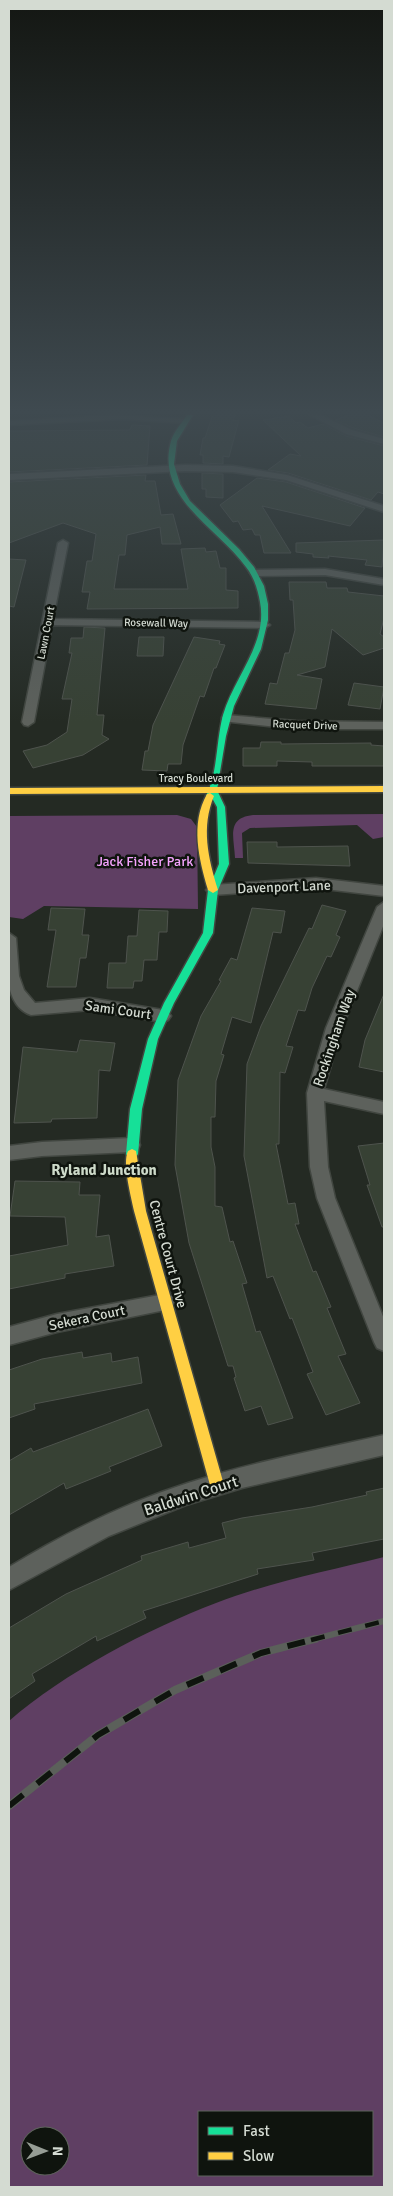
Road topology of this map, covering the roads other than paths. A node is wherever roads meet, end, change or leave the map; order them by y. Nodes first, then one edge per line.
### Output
1 (202, 517) edge
2 (63, 543) dead end
3 (255, 573) junction
4 (384, 582) edge
5 (48, 622) junction
6 (265, 625) junction
7 (226, 719) junction
8 (28, 722) dead end
9 (384, 726) edge
10 (384, 789) edge
11 (214, 790) junction
12 (9, 791) edge
13 (192, 807) dead end
14 (205, 807) junction
15 (226, 807) junction
16 (213, 890) junction
17 (384, 891) edge
18 (384, 907) edge
19 (9, 938) edge
20 (163, 1016) junction
21 (315, 1093) junction
22 (384, 1108) edge
23 (132, 1145) junction
24 (9, 1153) edge
25 (165, 1302) junction
26 (9, 1336) edge
27 (384, 1342) edge
28 (384, 1445) edge
29 (217, 1485) junction
30 (9, 1579) edge

1 - 3 street, Centre Court Drive
2 - 5 street, Lawn Court
3 - 4 street
3 - 6 street, Centre Court Drive
5 - 6 street, Rosewall Way
5 - 8 street, Lawn Court
6 - 7 street, Centre Court Drive
7 - 9 street, Racquet Drive
7 - 11 street, Centre Court Drive
10 - 11 street, Tracy Boulevard
11 - 12 street, Tracy Boulevard
11 - 14 street, Centre Court Drive
11 - 15 street, Centre Court Drive
13 - 14 street
14 - 15 street
14 - 16 street, Centre Court Drive
15 - 16 street, Centre Court Drive
16 - 17 street, Davenport Lane
16 - 20 street, Centre Court Drive
18 - 21 street, Rockingham Way
19 - 20 street, Sami Court
20 - 23 street, Centre Court Drive
21 - 22 street
21 - 27 street, Rockingham Way
23 - 24 street
23 - 25 street, Centre Court Drive
25 - 26 street, Sekera Court
25 - 29 street, Centre Court Drive
28 - 29 street, Baldwin Court
29 - 30 street, Baldwin Court

